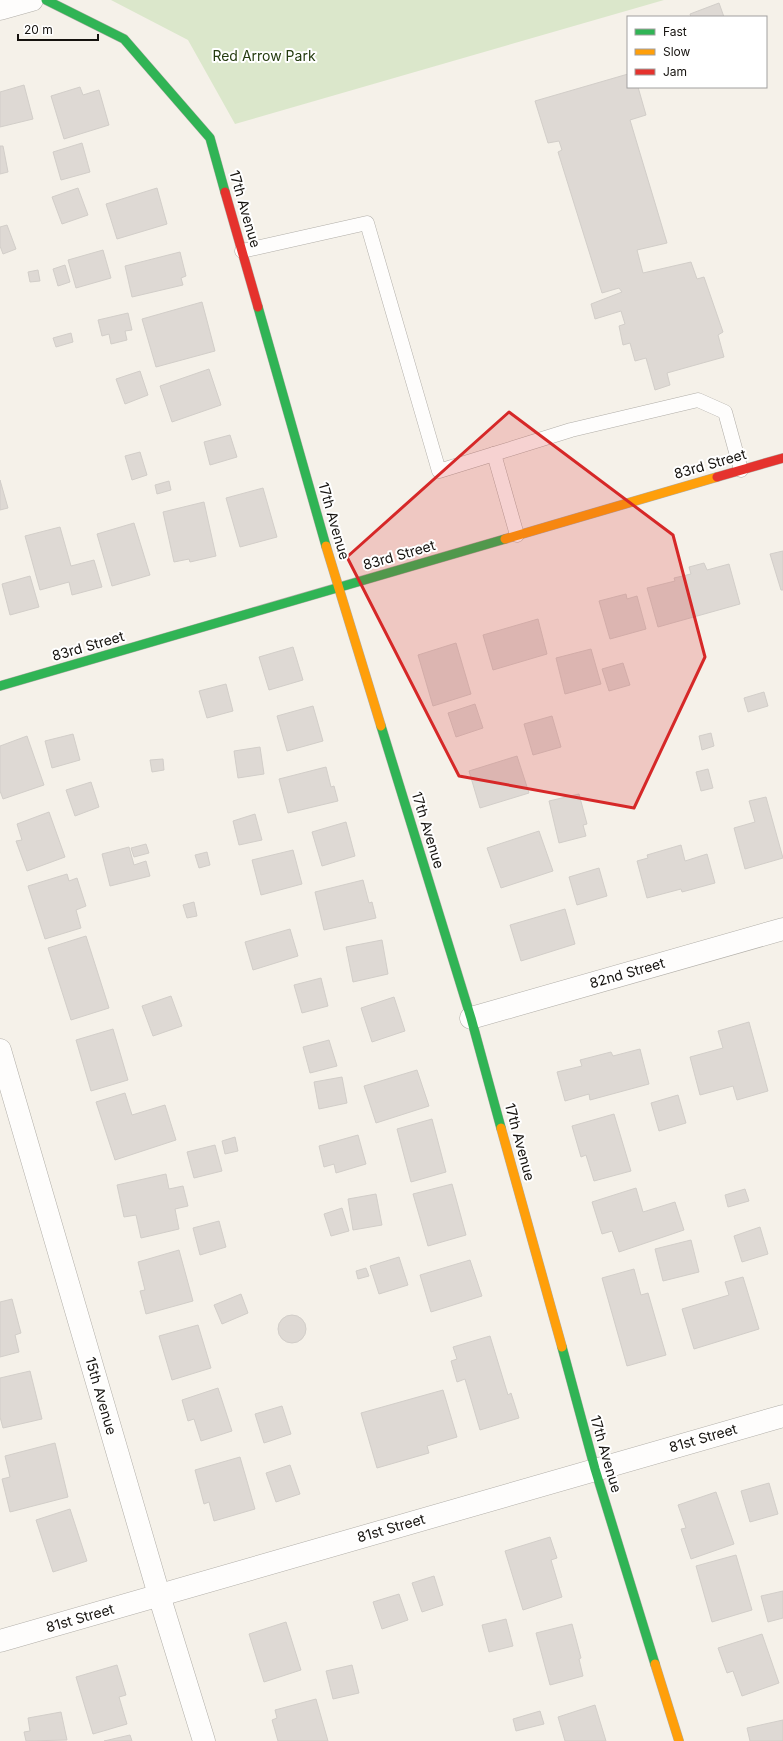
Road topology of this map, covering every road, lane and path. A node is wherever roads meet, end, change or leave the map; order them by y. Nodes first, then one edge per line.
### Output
1 (32, 0) edge
2 (46, 0) edge
3 (0, 9) edge
4 (242, 251) junction
5 (494, 454) junction
6 (783, 458) edge
7 (741, 470) junction
8 (517, 535) junction
9 (338, 587) junction
10 (0, 686) edge
11 (783, 929) edge
12 (471, 1018) junction
13 (0, 1050) edge
14 (783, 1416) edge
15 (595, 1469) junction
16 (159, 1595) junction
17 (0, 1641) edge
18 (204, 1741) edge
19 (679, 1741) edge

1 - 3 street
2 - 4 street, 17th Avenue
4 - 5 lane
4 - 9 street, 17th Avenue
5 - 7 lane
5 - 8 lane
6 - 7 street, 83rd Street
7 - 8 street, 83rd Street
8 - 9 street, 83rd Street
9 - 10 street, 83rd Street
9 - 12 street, 17th Avenue
11 - 12 street, 82nd Street
12 - 15 street, 17th Avenue
13 - 16 street, 15th Avenue
14 - 15 street, 81st Street
15 - 16 street, 81st Street
15 - 19 street, 17th Avenue
16 - 17 street, 81st Street
16 - 18 street, 15th Avenue

